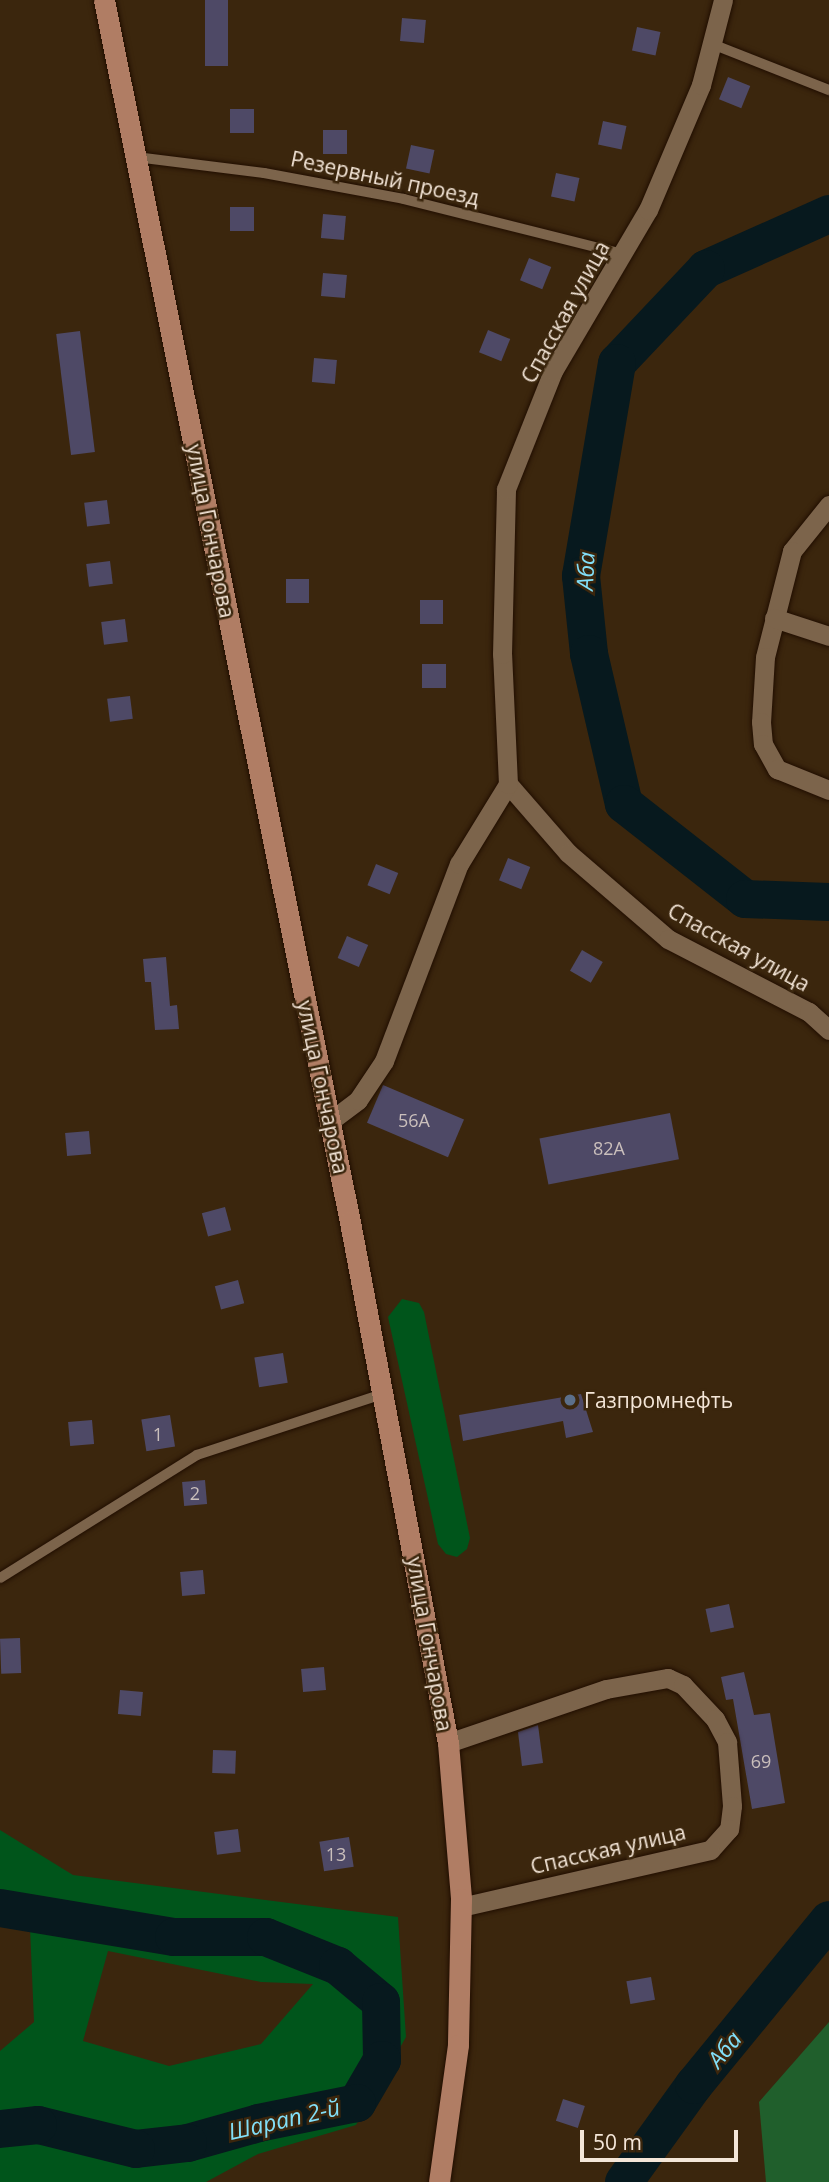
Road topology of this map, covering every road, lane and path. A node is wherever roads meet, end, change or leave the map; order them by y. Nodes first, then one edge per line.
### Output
1 (104, 0) edge
2 (723, 0) edge
3 (712, 44) junction
4 (829, 90) edge
5 (136, 157) junction
6 (623, 254) junction
7 (829, 506) edge
8 (774, 618) junction
9 (829, 636) edge
10 (508, 784) junction
11 (829, 790) edge
12 (829, 1030) edge
13 (329, 1122) junction
14 (383, 1394) junction
15 (0, 1578) edge
16 (448, 1743) junction
17 (461, 1907) junction
18 (439, 2182) edge

1 - 5 main road, улица Гончарова
2 - 3 street, Спасская улица
3 - 4 lane
3 - 6 street, Спасская улица
5 - 6 lane, Резервный проезд
5 - 13 main road, улица Гончарова
6 - 10 street, Спасская улица
7 - 8 street
8 - 9 street
8 - 11 street
10 - 12 street, Спасская улица
10 - 13 street
13 - 14 main road, улица Гончарова
14 - 15 lane
14 - 16 main road, улица Гончарова
16 - 17 main road, улица Гончарова
16 - 17 street, Спасская улица
17 - 18 main road, улица Гончарова

